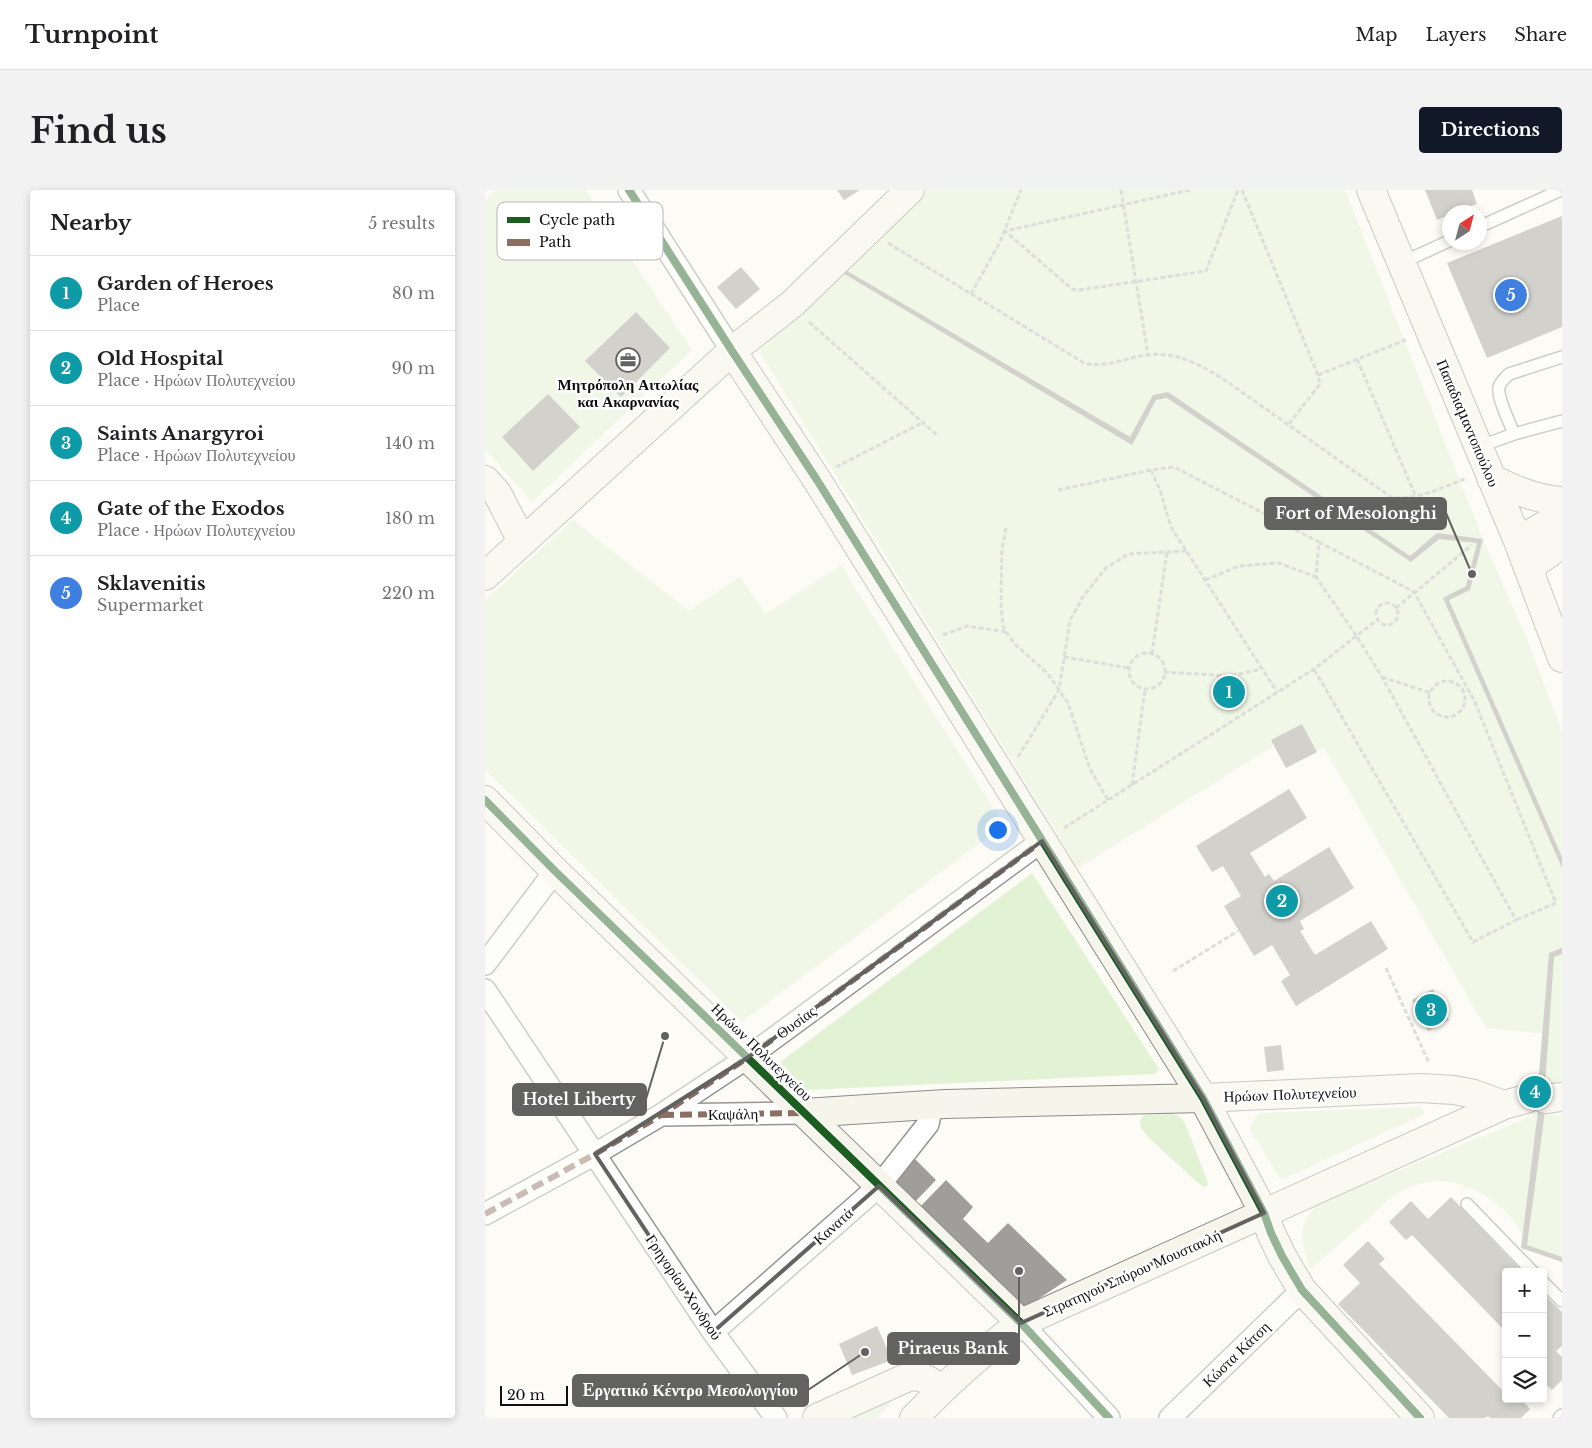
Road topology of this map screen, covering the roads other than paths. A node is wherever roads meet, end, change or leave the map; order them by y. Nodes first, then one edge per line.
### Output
1 (629, 190) edge
2 (1371, 190) edge
3 (1561, 190) edge
4 (905, 192) edge
5 (637, 202) edge
6 (1487, 223) edge
7 (663, 243) edge
8 (1442, 244) edge
9 (1401, 263) junction
10 (732, 351) junction
11 (1562, 356) edge
12 (1562, 421) edge
13 (1514, 434) junction
14 (1486, 465) junction
15 (485, 480) edge
16 (1562, 501) edge
17 (485, 513) edge
18 (1562, 515) edge
19 (522, 541) junction
20 (1518, 541) junction
21 (1562, 544) edge
22 (1528, 568) junction
23 (485, 576) edge
24 (1562, 658) edge
25 (485, 800) edge
26 (1042, 841) junction
27 (555, 871) junction
28 (485, 964) edge
29 (485, 990) edge
30 (747, 1058) junction
31 (1203, 1098) junction
32 (1534, 1100) edge
33 (932, 1105) junction
34 (805, 1113) junction
35 (661, 1115) junction
36 (595, 1154) junction
37 (879, 1186) junction
38 (1467, 1204) dead end
39 (1264, 1213) junction
40 (485, 1214) edge
41 (1529, 1268) edge
42 (1547, 1286) edge
43 (1302, 1290) junction
44 (1562, 1301) edge
45 (1021, 1323) junction
46 (713, 1332) junction
47 (941, 1389) junction
48 (1562, 1415) edge
49 (776, 1418) edge
50 (817, 1418) edge
51 (914, 1418) edge
52 (1109, 1418) edge
53 (1170, 1418) edge
54 (1420, 1418) edge
55 (1559, 1418) edge

1 - 5 street
2 - 9 street, Παπαδιαμαντοπούλου
3 - 6 lane
4 - 10 street
7 - 10 street
8 - 9 lane
9 - 14 street, Παπαδιαμαντοπούλου
10 - 19 street
10 - 26 street
11 - 13 lane
12 - 13 lane
13 - 14 lane
14 - 16 street
14 - 20 street, Παπαδιαμαντοπούλου
15 - 19 street
17 - 19 street
18 - 20 street
19 - 23 street
20 - 22 street, Παπαδιαμαντοπούλου
21 - 22 street
22 - 24 street, Παπαδιαμαντοπούλου
25 - 27 street, Ηρώων Πολυτεχνείου
26 - 30 street, Θυσίας
26 - 31 street
27 - 28 street
27 - 30 street, Ηρώων Πολυτεχνείου
29 - 36 street, Γρηγορίου Χονδρού
30 - 34 street, Ηρώων Πολυτεχνείου
30 - 35 street, Θυσίας
31 - 32 street, Ηρώων Πολυτεχνείου
31 - 33 street, Ηρώων Πολυτεχνείου
31 - 39 street
32 - 39 street, Στρατηγού Σπύρου Μουστακλή
33 - 34 street, Ηρώων Πολυτεχνείου
33 - 37 street, Κανατά
34 - 35 street, Καψάλη
34 - 37 street, Ηρώων Πολυτεχνείου
35 - 36 street, Θυσίας
36 - 40 street, Θυσίας
36 - 46 street, Γρηγορίου Χονδρού
37 - 45 street, Ηρώων Πολυτεχνείου
37 - 46 street, Κανατά
38 - 41 lane
39 - 43 street
39 - 45 street, Στρατηγού Σπύρου Μουστακλή
42 - 44 lane
43 - 53 street, Κώστα Κάτση
43 - 54 street
45 - 47 street, Στρατηγού Σπύρου Μουστακλή
45 - 52 street
46 - 49 street, Γρηγορίου Χονδρού
47 - 50 street
47 - 51 street, Στρατηγού Σπύρου Μουστακλή
48 - 55 lane

